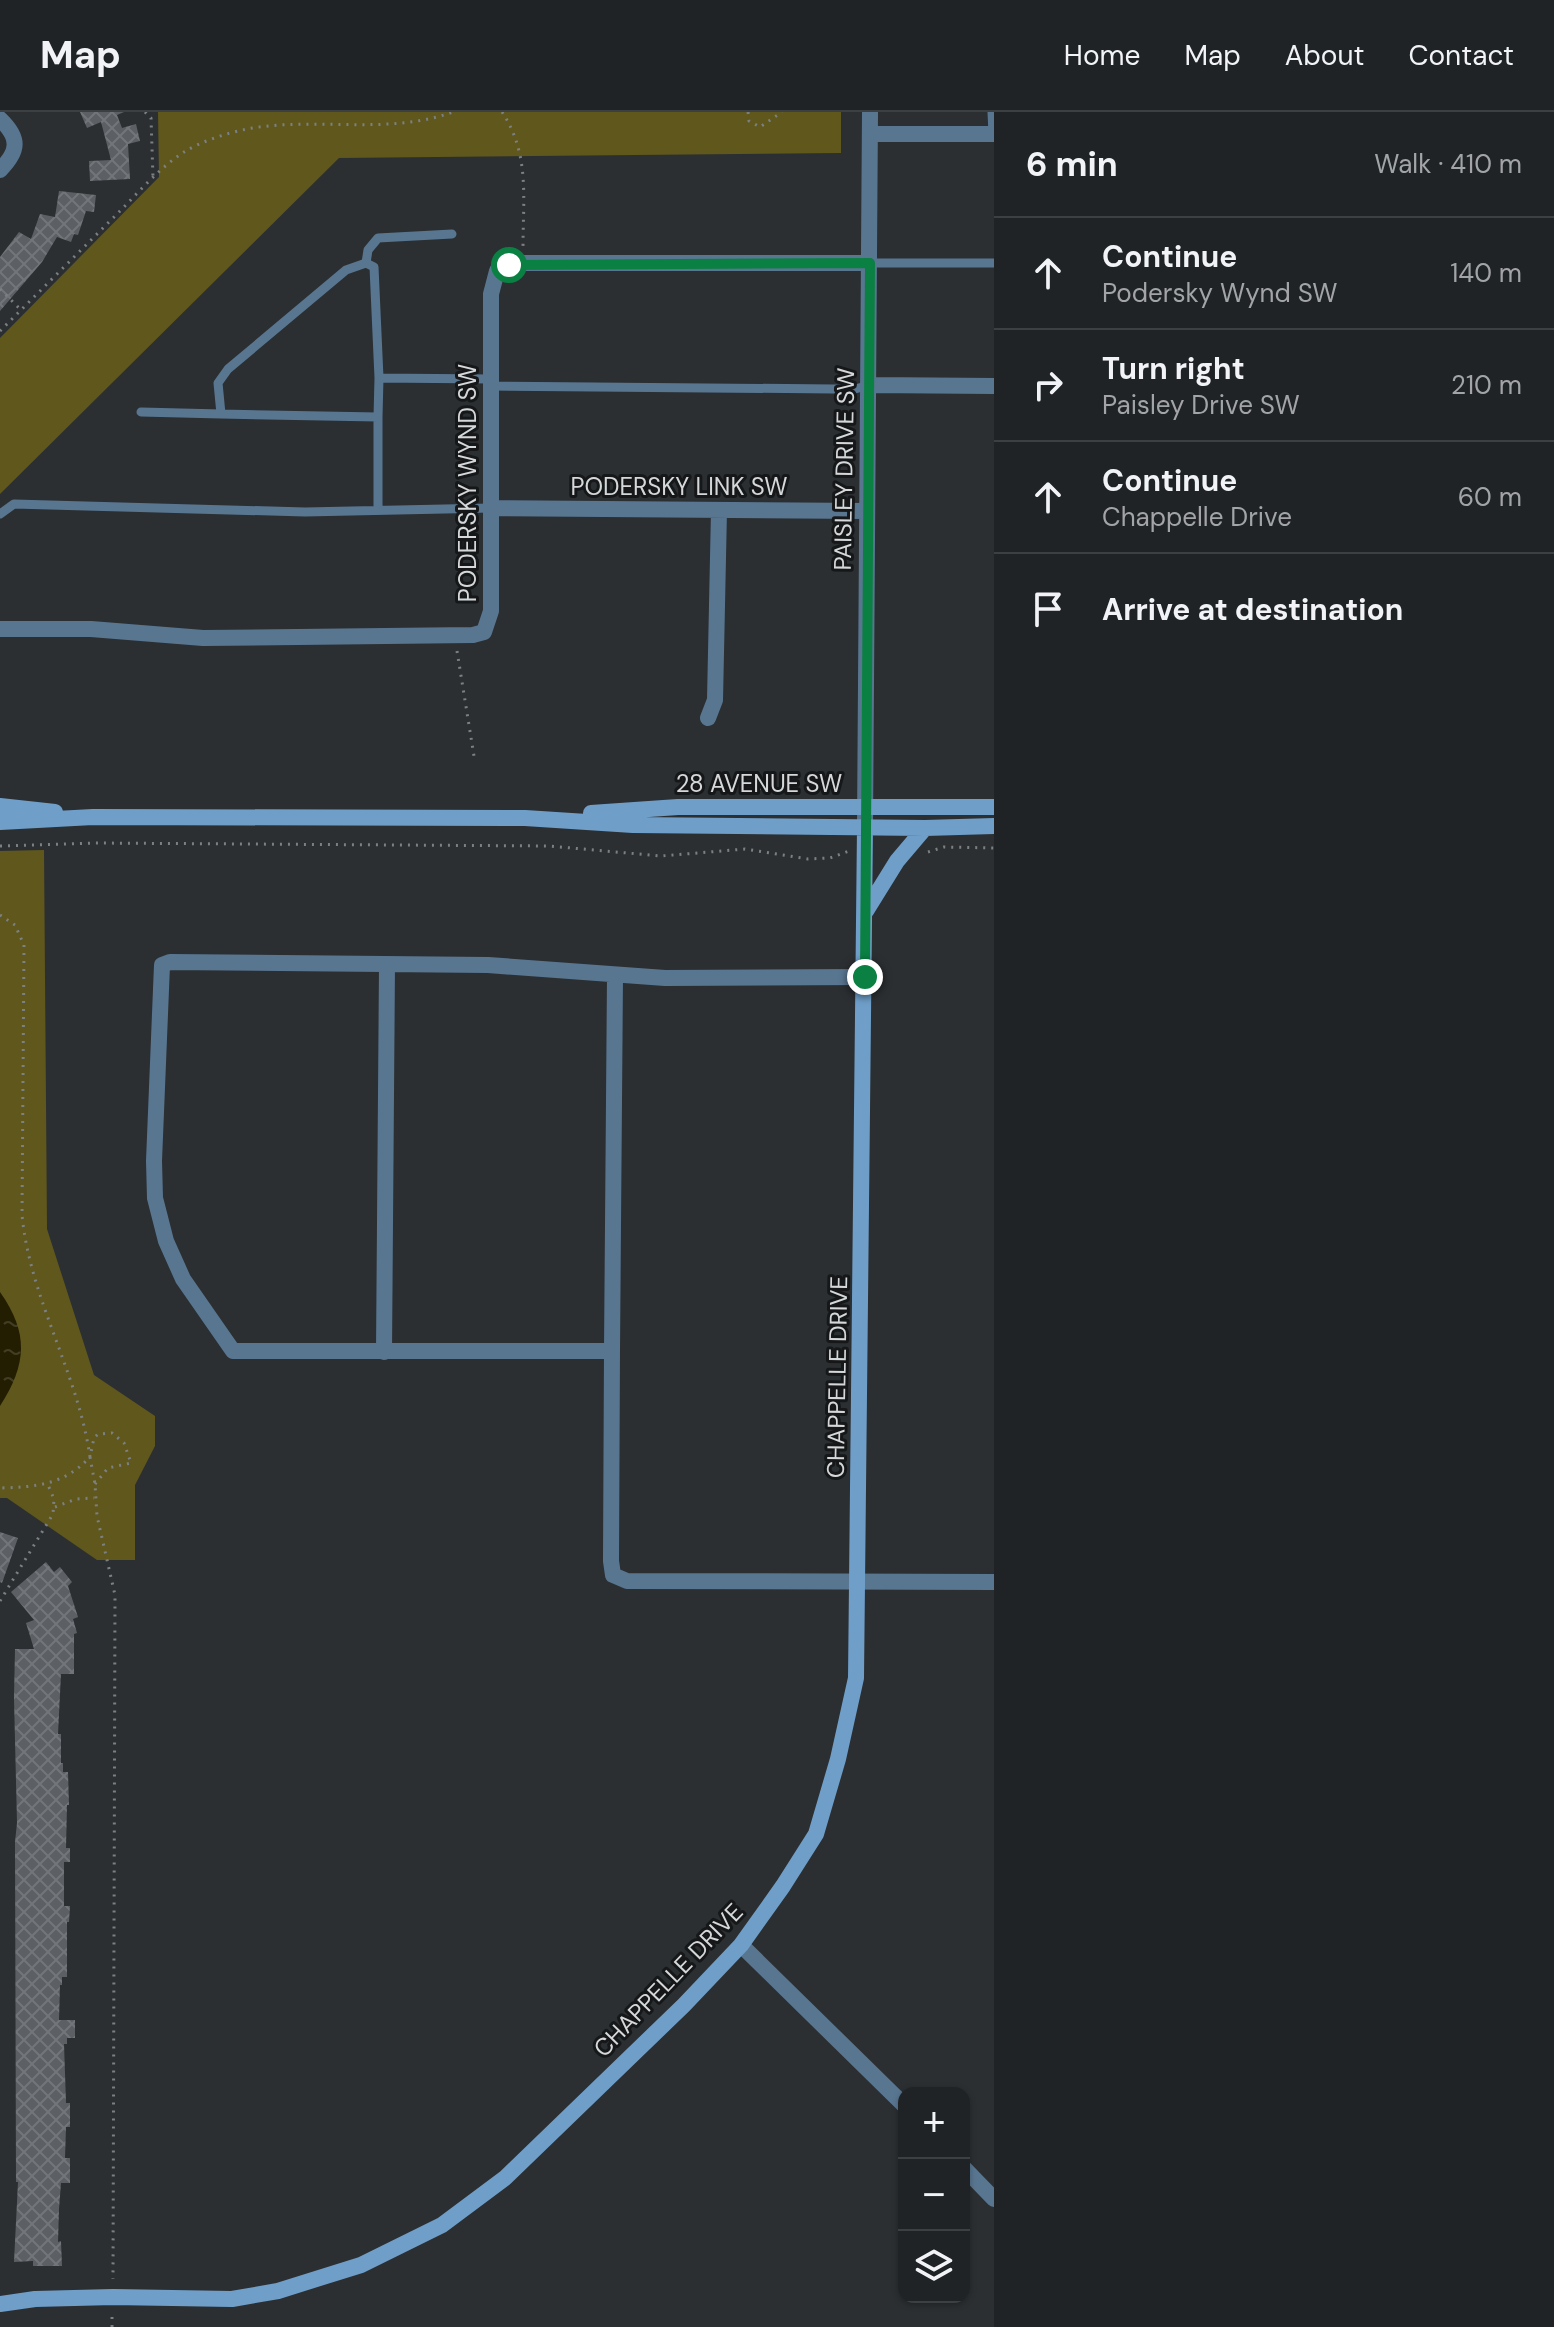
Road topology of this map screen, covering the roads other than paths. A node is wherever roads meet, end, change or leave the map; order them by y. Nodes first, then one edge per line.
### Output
1 (870, 112) edge
2 (992, 112) edge
3 (0, 119) edge
4 (870, 134) junction
5 (994, 134) edge
6 (0, 170) edge
7 (452, 234) dead end
8 (366, 263) junction
9 (870, 263) junction
10 (994, 263) edge
11 (379, 378) junction
12 (491, 383) junction
13 (870, 385) junction
14 (994, 386) edge
15 (141, 412) dead end
16 (221, 414) junction
17 (378, 417) junction
18 (491, 508) junction
19 (378, 510) junction
20 (719, 510) junction
21 (867, 511) junction
22 (0, 514) edge
23 (0, 629) edge
24 (708, 718) dead end
25 (0, 806) edge
26 (865, 806) junction
27 (994, 807) edge
28 (93, 817) junction
29 (525, 818) junction
30 (0, 822) edge
31 (994, 826) edge
32 (865, 827) junction
33 (925, 828) junction
34 (866, 911) junction
35 (387, 965) junction
36 (615, 976) junction
37 (865, 977) junction
38 (612, 1351) junction
39 (384, 1352) junction
40 (859, 1581) junction
41 (994, 1582) edge
42 (741, 1945) junction
43 (898, 2099) edge
44 (970, 2174) edge
45 (994, 2199) edge
46 (0, 2304) edge

1 - 4 street, PAISLEY DRIVE SW
2 - 5 lane
3 - 6 street
4 - 5 street
4 - 9 street, PAISLEY DRIVE SW
7 - 8 lane
8 - 11 lane
8 - 16 lane
9 - 10 lane
9 - 12 street, PODERSKY WYND SW
9 - 13 street, PAISLEY DRIVE SW
11 - 12 lane
11 - 17 lane
12 - 13 lane
12 - 18 street, PODERSKY WYND SW
13 - 14 street
13 - 21 street, PAISLEY DRIVE SW
15 - 16 lane
16 - 17 lane
17 - 19 lane
18 - 19 lane
18 - 20 street, PODERSKY LINK SW
18 - 23 street, PODERSKY WYND SW
19 - 22 lane
20 - 21 street, PODERSKY LINK SW
20 - 24 street
21 - 26 street, PAISLEY DRIVE SW
25 - 28 street, 28 AVENUE SW
26 - 27 street, 28 AVENUE SW
26 - 29 street, 28 AVENUE SW
26 - 32 street, PAISLEY DRIVE SW
28 - 29 street, 28 AVENUE SW
28 - 30 street, 28 AVENUE SW
29 - 32 street, 28 AVENUE SW
31 - 33 street, 28 AVENUE SW
32 - 33 street, 28 AVENUE SW
32 - 34 street, CHAPPELLE DRIVE
33 - 34 street
34 - 37 street, CHAPPELLE DRIVE
35 - 36 street
35 - 39 street
35 - 39 street
36 - 37 street
36 - 38 street
37 - 40 street, CHAPPELLE DRIVE
38 - 39 street
38 - 40 street
40 - 41 street
40 - 42 street, CHAPPELLE DRIVE
42 - 43 street
42 - 46 street, CHAPPELLE DRIVE
44 - 45 street

